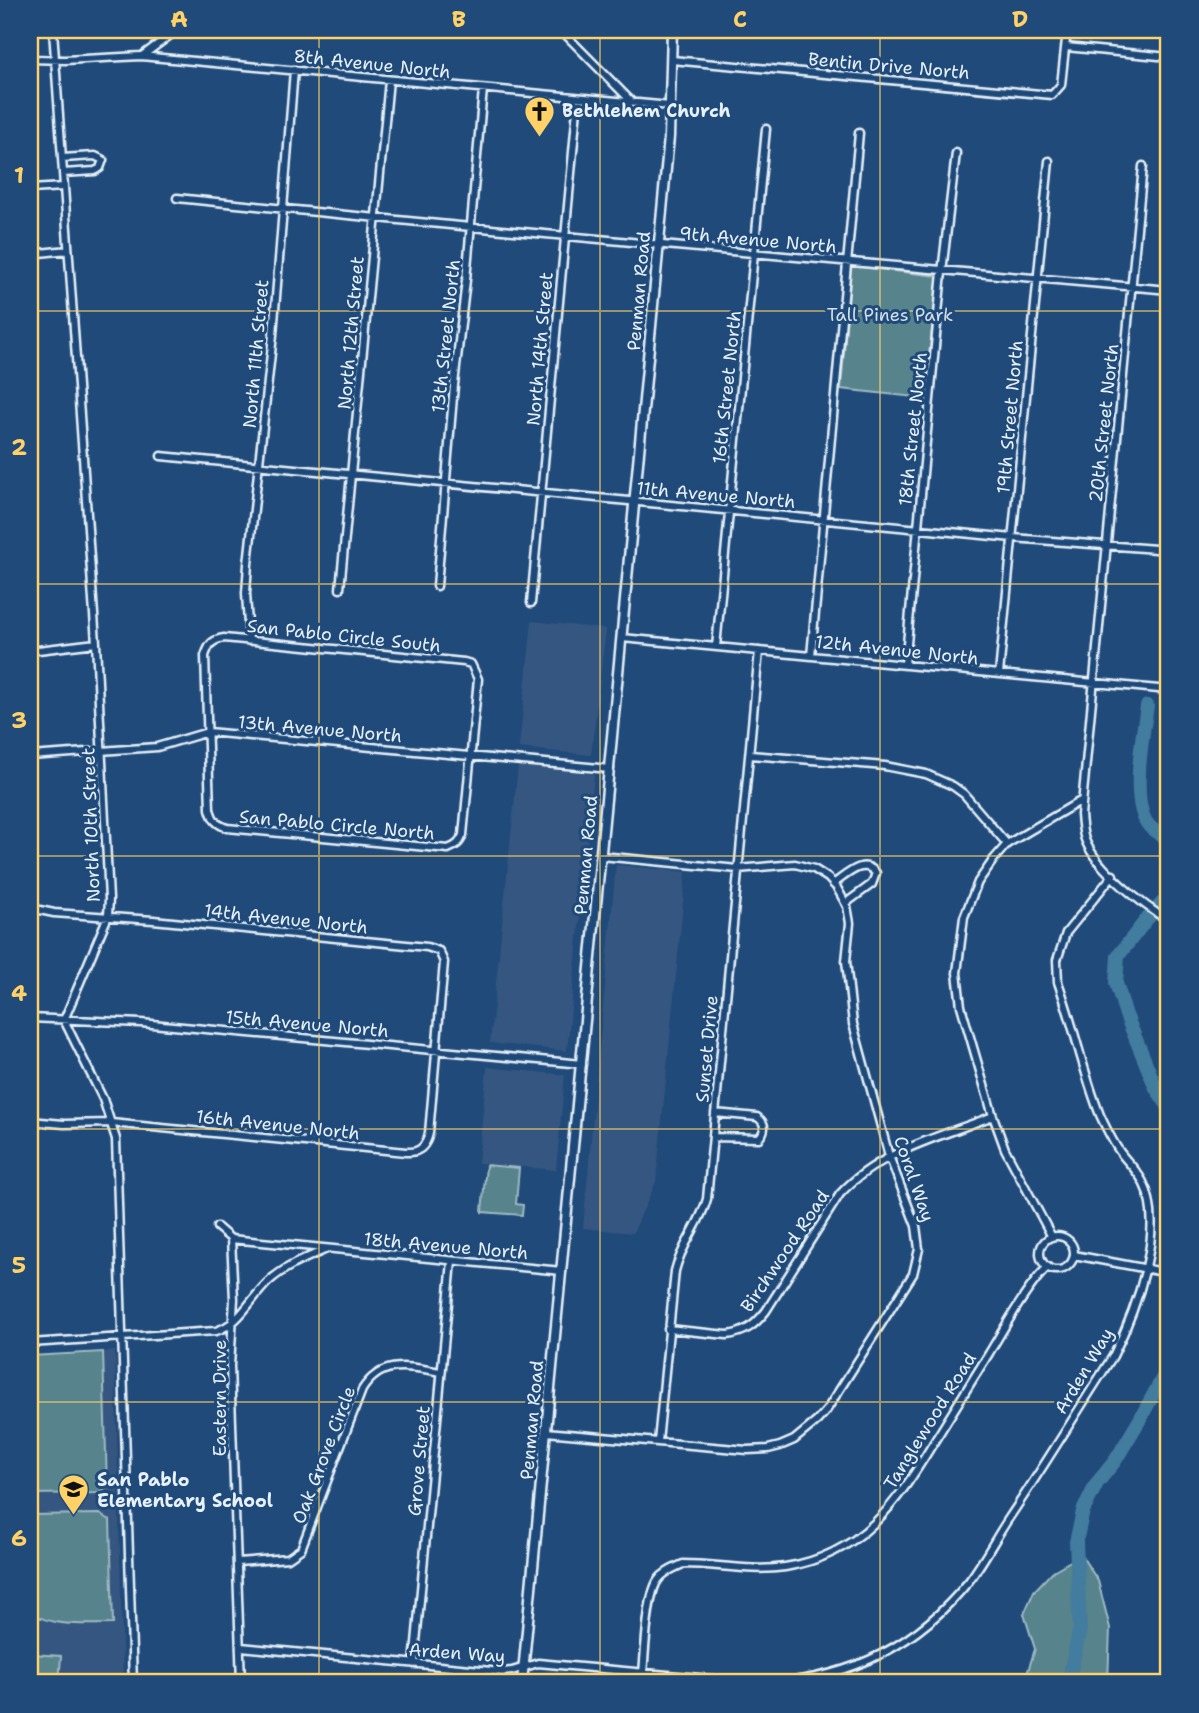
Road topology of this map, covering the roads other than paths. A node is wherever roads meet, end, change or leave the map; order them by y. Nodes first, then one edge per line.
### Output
1 (53, 30) edge
2 (177, 30) edge
3 (561, 30) edge
4 (671, 30) edge
5 (1067, 30) edge
6 (1066, 47) junction
7 (141, 56) junction
8 (1169, 57) edge
9 (30, 59) edge
10 (55, 59) junction
11 (671, 60) junction
12 (294, 70) junction
13 (389, 79) junction
14 (483, 89) junction
15 (578, 98) junction
16 (633, 103) junction
17 (670, 107) junction
18 (766, 129) dead end
19 (859, 134) dead end
20 (956, 153) dead end
21 (62, 158) junction
22 (1049, 162) dead end
23 (1143, 166) dead end
24 (63, 173) junction
25 (64, 187) junction
26 (30, 190) edge
27 (177, 198) dead end
28 (282, 209) junction
29 (376, 217) junction
30 (471, 226) junction
31 (564, 235) junction
32 (659, 245) junction
33 (68, 250) junction
34 (30, 254) edge
35 (754, 254) junction
36 (848, 261) junction
37 (942, 272) junction
38 (1037, 280) junction
39 (1132, 287) junction
40 (1169, 290) edge
41 (161, 456) dead end
42 (259, 466) junction
43 (353, 476) junction
44 (447, 483) junction
45 (541, 493) junction
46 (635, 502) junction
47 (729, 510) junction
48 (824, 520) junction
49 (917, 528) junction
50 (1013, 538) junction
51 (1105, 545) junction
52 (1169, 550) edge
53 (437, 586) dead end
54 (341, 589) dead end
55 (531, 603) dead end
56 (622, 638) junction
57 (249, 641) junction
58 (96, 643) junction
59 (716, 647) junction
60 (30, 651) edge
61 (759, 651) junction
62 (811, 656) junction
63 (905, 665) junction
64 (999, 674) junction
65 (1093, 684) junction
66 (1169, 690) edge
67 (208, 732) junction
68 (102, 750) junction
69 (30, 755) edge
70 (750, 755) junction
71 (470, 756) junction
72 (610, 769) junction
73 (1082, 800) junction
74 (1007, 844) junction
75 (601, 856) junction
76 (738, 869) junction
77 (1113, 875) junction
78 (834, 884) junction
79 (846, 903) junction
80 (30, 908) edge
81 (108, 916) junction
82 (1169, 921) edge
83 (30, 1018) edge
84 (64, 1020) junction
85 (437, 1050) junction
86 (582, 1064) junction
87 (715, 1113) junction
88 (993, 1116) junction
89 (30, 1121) edge
90 (111, 1123) junction
91 (713, 1137) junction
92 (889, 1156) junction
93 (217, 1227) dead end
94 (1052, 1237) junction
95 (231, 1239) junction
96 (328, 1249) junction
97 (1074, 1255) junction
98 (452, 1261) junction
99 (1048, 1267) junction
100 (1145, 1268) junction
101 (562, 1271) junction
102 (1169, 1273) edge
103 (234, 1323) junction
104 (668, 1329) junction
105 (123, 1336) junction
106 (30, 1343) edge
107 (441, 1372) junction
108 (546, 1432) junction
109 (658, 1442) junction
110 (238, 1562) junction
111 (241, 1647) junction
112 (414, 1664) junction
113 (524, 1666) junction
114 (643, 1674) junction
115 (133, 1683) edge
116 (241, 1683) edge
117 (522, 1683) edge
118 (754, 1683) edge
119 (771, 1683) edge

1 - 10 street, North 10th Street
2 - 7 street
3 - 16 street
4 - 11 street, Penman Road
5 - 6 street
6 - 8 street
6 - 11 street, Bentin Drive North
7 - 10 street, 8th Avenue North
7 - 12 street, 8th Avenue North
9 - 10 street, 8th Avenue North
10 - 21 street, North 10th Street
11 - 17 street, Penman Road
12 - 13 street, 8th Avenue North
12 - 28 street, North 11th Street
13 - 14 street, 8th Avenue North
13 - 29 street, North 12th Street
14 - 15 street, 8th Avenue North
14 - 30 street, 13th Street North
15 - 16 street, 8th Avenue North
15 - 31 street, North 14th Street
16 - 17 street, 8th Avenue North
17 - 32 street, Penman Road
18 - 35 street, 16th Street North
19 - 36 street
20 - 37 street, 18th Street North
21 - 24 street, North 10th Street
21 - 24 street
22 - 38 street, 19th Street North
23 - 39 street, 20th Street North
24 - 25 street, North 10th Street
25 - 26 street
25 - 33 street, North 10th Street
27 - 28 street, 9th Avenue North
28 - 29 street, 9th Avenue North
28 - 42 street, North 11th Street
29 - 30 street, 9th Avenue North
29 - 43 street, North 12th Street
30 - 31 street, 9th Avenue North
30 - 44 street, 13th Street North
31 - 32 street, 9th Avenue North
31 - 45 street, North 14th Street
32 - 35 street, 9th Avenue North
32 - 46 street, Penman Road
33 - 34 street
33 - 58 street, North 10th Street
35 - 36 street, 9th Avenue North
35 - 47 street, 16th Street North
36 - 37 street, 9th Avenue North
36 - 48 street
37 - 38 street, 9th Avenue North
37 - 49 street, 18th Street North
38 - 39 street, 9th Avenue North
38 - 50 street, 19th Street North
39 - 40 street, 9th Avenue North
39 - 51 street, 20th Street North
41 - 42 street, 11th Avenue North
42 - 43 street, 11th Avenue North
42 - 57 street, North 11th Street
43 - 44 street, 11th Avenue North
43 - 54 street, North 12th Street
44 - 45 street, 11th Avenue North
44 - 53 street, 13th Street North
45 - 46 street, 11th Avenue North
45 - 55 street, North 14th Street
46 - 47 street, 11th Avenue North
46 - 56 street, Penman Road
47 - 48 street, 11th Avenue North
47 - 59 street, 16th Street North
48 - 49 street, 11th Avenue North
48 - 62 street
49 - 50 street, 11th Avenue North
49 - 63 street, 18th Street North
50 - 51 street, 11th Avenue North
50 - 64 street, 19th Street North
51 - 52 street, 11th Avenue North
51 - 65 street, 20th Street North
56 - 59 street, 12th Avenue North
56 - 72 street, Penman Road
57 - 67 street, San Pablo Circle South
57 - 71 street, San Pablo Circle South
58 - 60 street
58 - 68 street, North 10th Street
59 - 61 street, 12th Avenue North
61 - 62 street, 12th Avenue North
61 - 70 street, Sunset Drive
62 - 63 street, 12th Avenue North
63 - 64 street, 12th Avenue North
64 - 65 street, 12th Avenue North
65 - 66 street, 12th Avenue North
65 - 73 street, 20th Street North
67 - 68 street, 13th Avenue North
67 - 71 street, 13th Avenue North
67 - 71 street, San Pablo Circle North
68 - 69 street, 13th Avenue North
68 - 81 street, North 10th Street
70 - 74 street
70 - 76 street, Sunset Drive
71 - 72 street, 13th Avenue North
72 - 75 street, Penman Road
73 - 74 street
73 - 77 street, 20th Street North
74 - 88 street
75 - 76 street, Coral Way
75 - 86 street, Penman Road
76 - 78 street, Coral Way
76 - 87 street, Sunset Drive
77 - 82 street, 20th Street North
77 - 100 street, Arden Way
78 - 79 street, Coral Way
78 - 79 street
79 - 92 street, Coral Way
80 - 81 street, 14th Avenue North
81 - 84 street, North 10th Street
81 - 85 street, 14th Avenue North
83 - 84 street, 15th Avenue North
84 - 85 street, 15th Avenue North
84 - 90 street
85 - 86 street, 15th Avenue North
85 - 90 street, 16th Avenue North
86 - 101 street, Penman Road
87 - 91 street, Sunset Drive
87 - 91 street
88 - 92 street, Birchwood Road
88 - 94 street
89 - 90 street, 16th Avenue North
90 - 105 street
91 - 104 street, Sunset Drive
92 - 104 street, Birchwood Road
92 - 109 street, Coral Way
93 - 95 street
94 - 97 street
94 - 99 street
95 - 96 street, 18th Avenue North
95 - 103 street, Eastern Drive
96 - 98 street, 18th Avenue North
96 - 103 street
97 - 99 street
97 - 100 street
98 - 101 street, 18th Avenue North
98 - 107 street, Grove Street
99 - 114 street, Tanglewood Road
100 - 102 street
100 - 119 street, Arden Way
101 - 108 street, Penman Road
103 - 105 street
103 - 110 street, Eastern Drive
104 - 109 street, Sunset Drive
105 - 106 street
105 - 115 street
107 - 110 street, Oak Grove Circle
107 - 112 street, Grove Street
108 - 109 street, Coral Way
108 - 113 street, Penman Road
110 - 111 street, Eastern Drive
111 - 112 street, Arden Way
111 - 116 street, Eastern Drive
112 - 113 street, Arden Way
113 - 114 street, Arden Way
113 - 117 street, Penman Road
114 - 118 street, Arden Way

